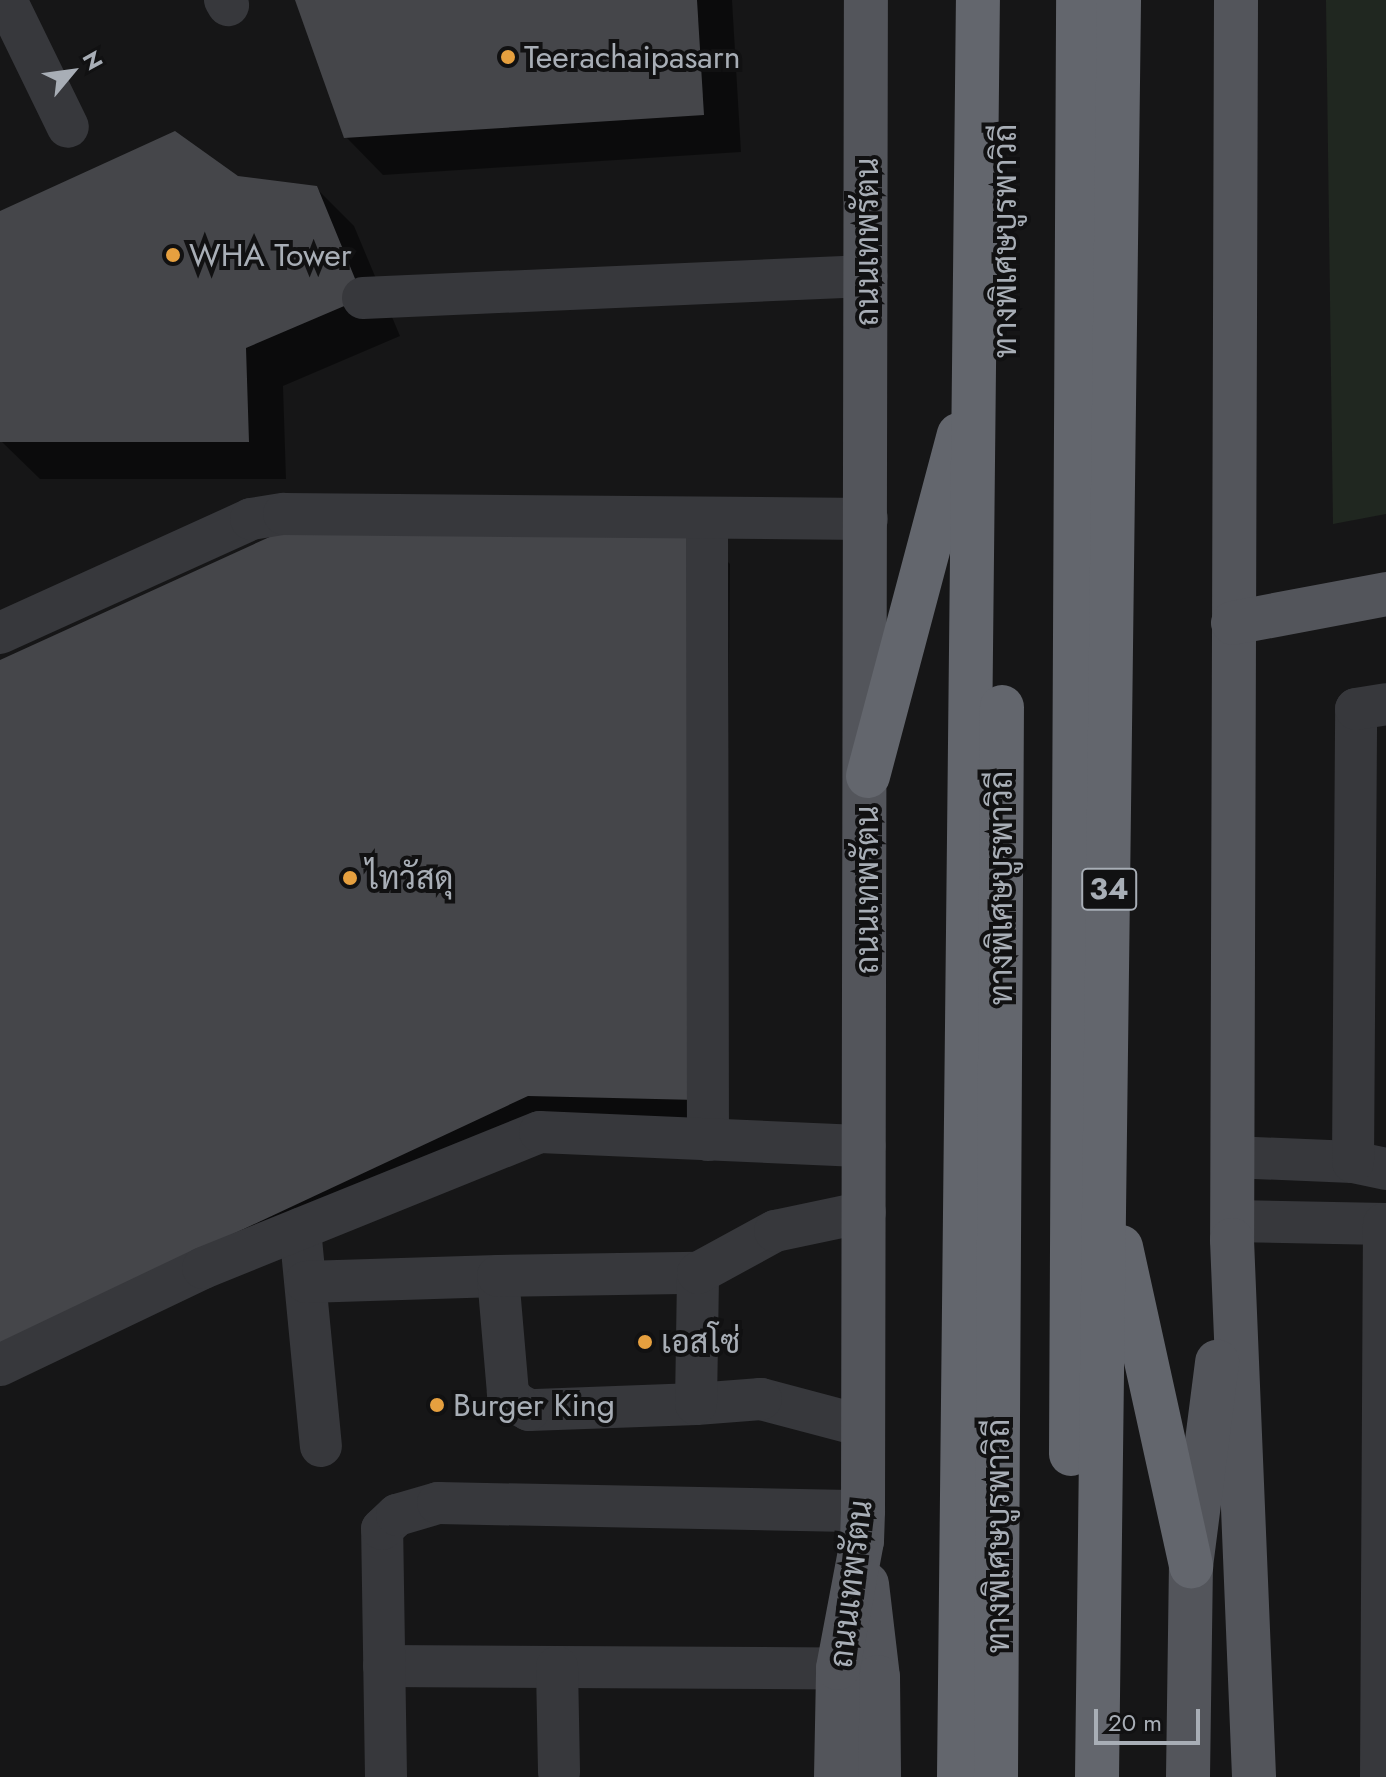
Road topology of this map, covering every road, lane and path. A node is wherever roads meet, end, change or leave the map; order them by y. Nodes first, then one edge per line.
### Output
1 (6, 0) edge
2 (866, 0) edge
3 (978, 0) edge
4 (1006, 0) edge
5 (1078, 0) edge
6 (1119, 0) edge
7 (1236, 0) edge
8 (68, 127) dead end
9 (867, 276) junction
10 (363, 298) dead end
11 (976, 369) junction
12 (707, 518) junction
13 (867, 519) junction
14 (1386, 594) edge
15 (1233, 623) junction
16 (0, 633) edge
17 (1386, 704) edge
18 (868, 776) junction
19 (708, 1140) junction
20 (865, 1146) junction
21 (1232, 1157) junction
22 (1370, 1165) edge
23 (1105, 1174) junction
24 (865, 1212) junction
25 (1385, 1224) edge
26 (300, 1229) junction
27 (1232, 1230) junction
28 (698, 1273) junction
29 (498, 1276) junction
30 (306, 1282) junction
31 (1385, 1303) edge
32 (0, 1365) edge
33 (1385, 1391) edge
34 (696, 1404) junction
35 (863, 1426) junction
36 (321, 1446) dead end
37 (863, 1526) junction
38 (1191, 1566) junction
39 (384, 1666) junction
40 (557, 1667) junction
41 (838, 1668) junction
42 (559, 1772) dead end
43 (386, 1777) edge
44 (836, 1777) edge
45 (879, 1777) edge
46 (959, 1777) edge
47 (996, 1777) edge
48 (1069, 1777) edge
49 (1097, 1777) edge
50 (1188, 1777) edge
51 (1254, 1777) edge
52 (1381, 1777) edge

1 - 8 street
2 - 9 main road, ถนนเทพรัตน
3 - 11 highway
4 - 47 highway, ทางพิเศษบูรพาวิถี
5 - 48 highway
6 - 23 highway, 34
7 - 15 main road
9 - 10 street
9 - 13 main road, ถนนเทพรัตน
11 - 18 highway
11 - 46 highway
12 - 13 street
12 - 16 street
12 - 19 street
13 - 18 main road, ถนนเทพรัตน
14 - 15 main road
15 - 21 main road
17 - 22 street
18 - 20 main road, ถนนเทพรัตน
19 - 20 street
19 - 26 street
20 - 24 main road, ถนนเทพรัตน
21 - 22 street
21 - 27 main road
23 - 38 highway
23 - 49 highway, 34
24 - 28 street
24 - 35 main road, ถนนเทพรัตน
25 - 27 street
25 - 31 street
26 - 30 street
26 - 32 street
27 - 38 main road
27 - 51 main road
28 - 29 street
28 - 34 street
29 - 30 street
29 - 34 street
30 - 36 street
31 - 33 street
33 - 52 street
34 - 35 street
35 - 37 main road, ถนนเทพรัตน
37 - 39 street
37 - 41 main road, ถนนเทพรัตน
37 - 45 main road
38 - 50 main road
39 - 40 street
39 - 43 street
40 - 41 street
40 - 42 street
41 - 44 main road, ถนนเทพรัตน

